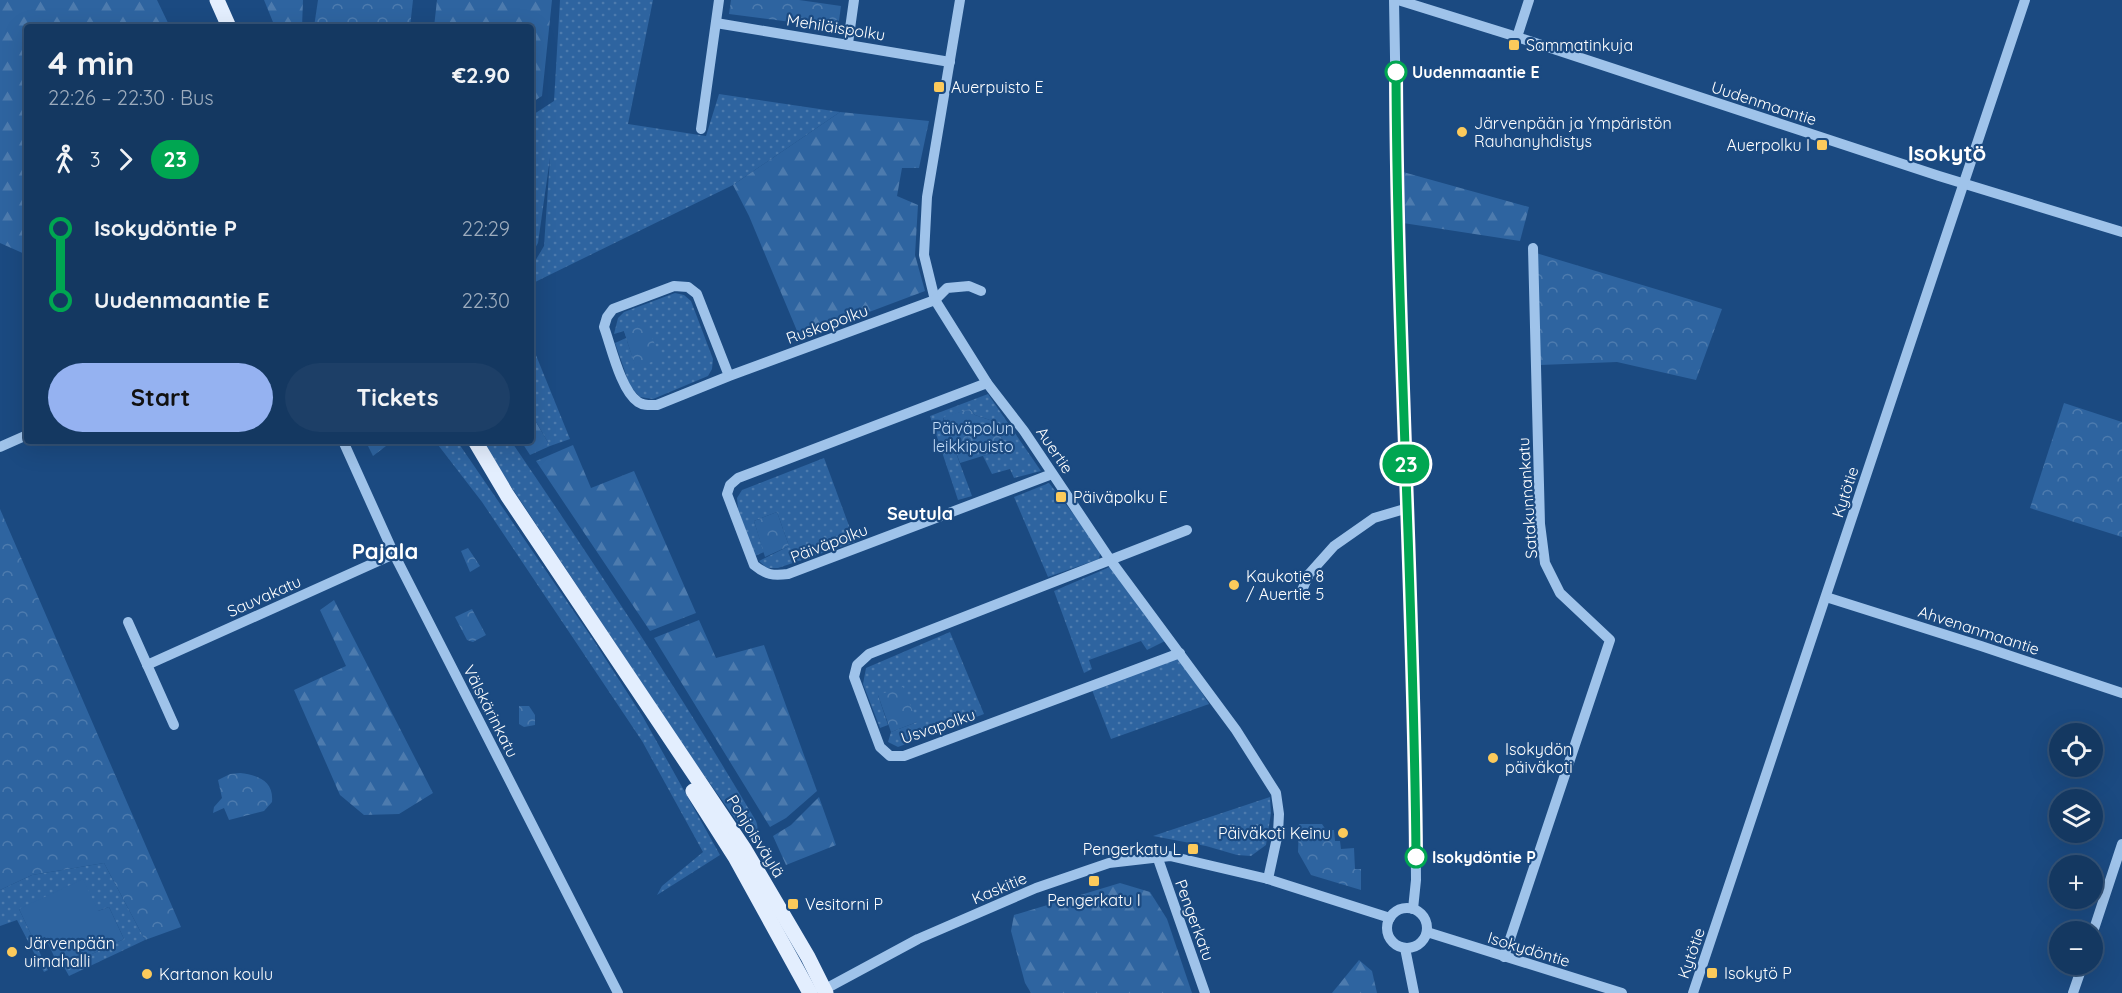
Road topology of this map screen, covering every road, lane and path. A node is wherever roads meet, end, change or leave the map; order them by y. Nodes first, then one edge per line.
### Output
1 (217, 0) edge
2 (719, 0) edge
3 (850, 0) edge
4 (960, 0) edge
5 (1396, 0) edge
6 (1529, 0) edge
7 (2025, 0) edge
8 (716, 23) junction
9 (228, 24) edge
10 (1517, 37) junction
11 (848, 44) junction
12 (950, 62) junction
13 (701, 129) dead end
14 (1963, 183) junction
15 (2122, 232) edge
16 (1533, 248) dead end
17 (981, 291) dead end
18 (935, 300) junction
19 (729, 376) junction
20 (987, 383) junction
21 (24, 436) edge
22 (344, 444) edge
23 (468, 444) edge
24 (477, 444) edge
25 (0, 447) edge
26 (1053, 474) junction
27 (507, 495) junction
28 (1407, 508) junction
29 (1187, 530) dead end
30 (393, 554) junction
31 (1111, 561) junction
32 (1300, 595) dead end
33 (1826, 597) junction
34 (128, 622) dead end
35 (1180, 653) junction
36 (147, 665) junction
37 (2122, 693) edge
38 (174, 725) dead end
39 (2122, 844) edge
40 (1156, 856) junction
41 (1268, 879) junction
42 (1413, 909) junction
43 (1390, 918) junction
44 (2096, 921) edge
45 (1427, 932) junction
46 (1405, 948) junction
47 (1504, 957) junction
48 (2079, 975) edge
49 (820, 992) edge
50 (618, 993) edge
51 (1205, 993) edge
52 (1414, 993) edge
53 (1622, 993) edge
54 (1693, 993) edge
55 (2073, 993) edge

1 - 9 main road
2 - 8 street
3 - 11 street
4 - 12 street, Auertie
5 - 10 street, Uudenmaantie
5 - 28 street
6 - 10 street
7 - 14 street, Kytötie
8 - 11 street, Mehiläispolku
8 - 13 street
10 - 14 street, Uudenmaantie
11 - 12 street, Mehiläispolku
12 - 18 street, Auertie
14 - 15 street, Uudenmaantie
14 - 33 street, Kytötie
16 - 47 street, Satakunnankatu
17 - 18 street, Ruskopolku
18 - 19 street, Ruskopolku
18 - 20 street, Auertie
19 - 19 street, Ruskopolku
20 - 26 street, Auertie
20 - 26 street, Päiväpolku
21 - 25 street
22 - 30 street, Välskärinkatu
23 - 27 main road, Pohjoisväylä
24 - 27 main road, Pohjoisväylä
26 - 31 street, Auertie
27 - 49 main road, Pohjoisväylä
28 - 32 street
28 - 42 street
29 - 31 street
30 - 36 street, Sauvakatu
30 - 50 street, Välskärinkatu
31 - 35 street, Auertie
31 - 35 street, Usvapolku
33 - 37 street, Ahvenanmaantie
33 - 54 street, Kytötie
34 - 36 street
35 - 41 street, Auertie
36 - 38 street
39 - 44 street
40 - 41 street, Kaskitie
40 - 49 street, Kaskitie
40 - 51 street, Pengerkatu
41 - 43 street
42 - 43 street
42 - 45 street
43 - 46 street
45 - 46 street
45 - 47 street, Isokydöntie
46 - 52 street
47 - 53 street, Isokydöntie
48 - 55 street

